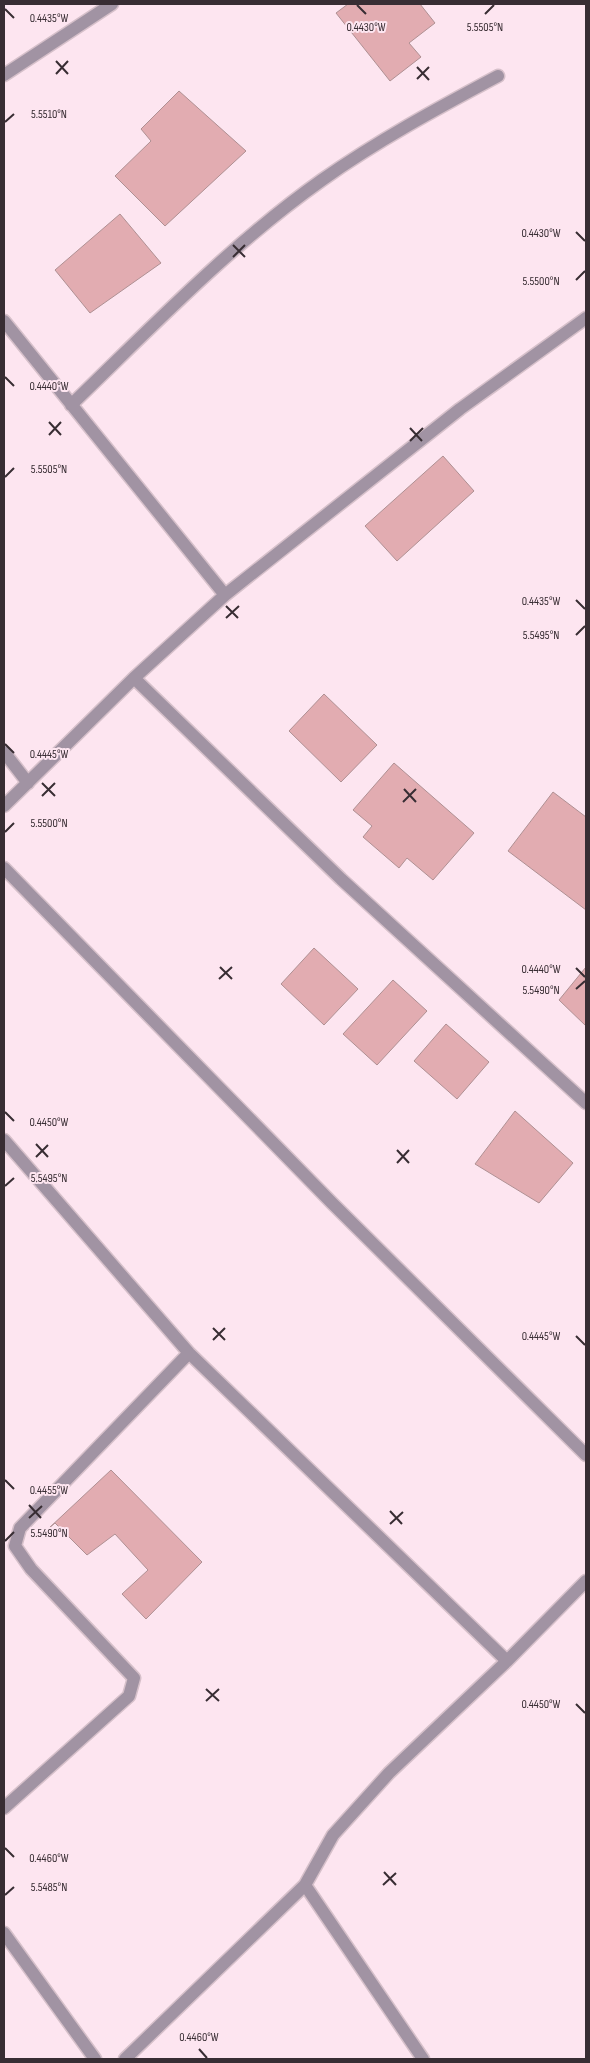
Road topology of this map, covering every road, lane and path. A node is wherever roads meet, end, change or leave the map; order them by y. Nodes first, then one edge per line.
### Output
1 (112, 4) edge
2 (4, 75) edge
3 (498, 76) dead end
4 (586, 318) edge
5 (4, 322) edge
6 (71, 404) junction
7 (226, 594) junction
8 (134, 678) junction
9 (4, 752) edge
10 (28, 783) junction
11 (4, 806) edge
12 (4, 868) edge
13 (586, 1104) edge
14 (4, 1140) edge
15 (189, 1353) junction
16 (586, 1455) edge
17 (586, 1581) edge
18 (507, 1661) junction
19 (4, 1808) edge
20 (305, 1885) junction
21 (4, 1933) edge
22 (95, 2059) edge
23 (125, 2059) edge
24 (423, 2059) edge

1 - 2 street
3 - 6 street
4 - 7 street
5 - 6 street
6 - 7 street
7 - 8 street
8 - 10 street
8 - 13 street
9 - 10 street
10 - 11 street
12 - 16 street
14 - 15 street
15 - 18 street
15 - 19 street
17 - 18 street
18 - 20 street
20 - 23 street
20 - 24 street
21 - 22 street

